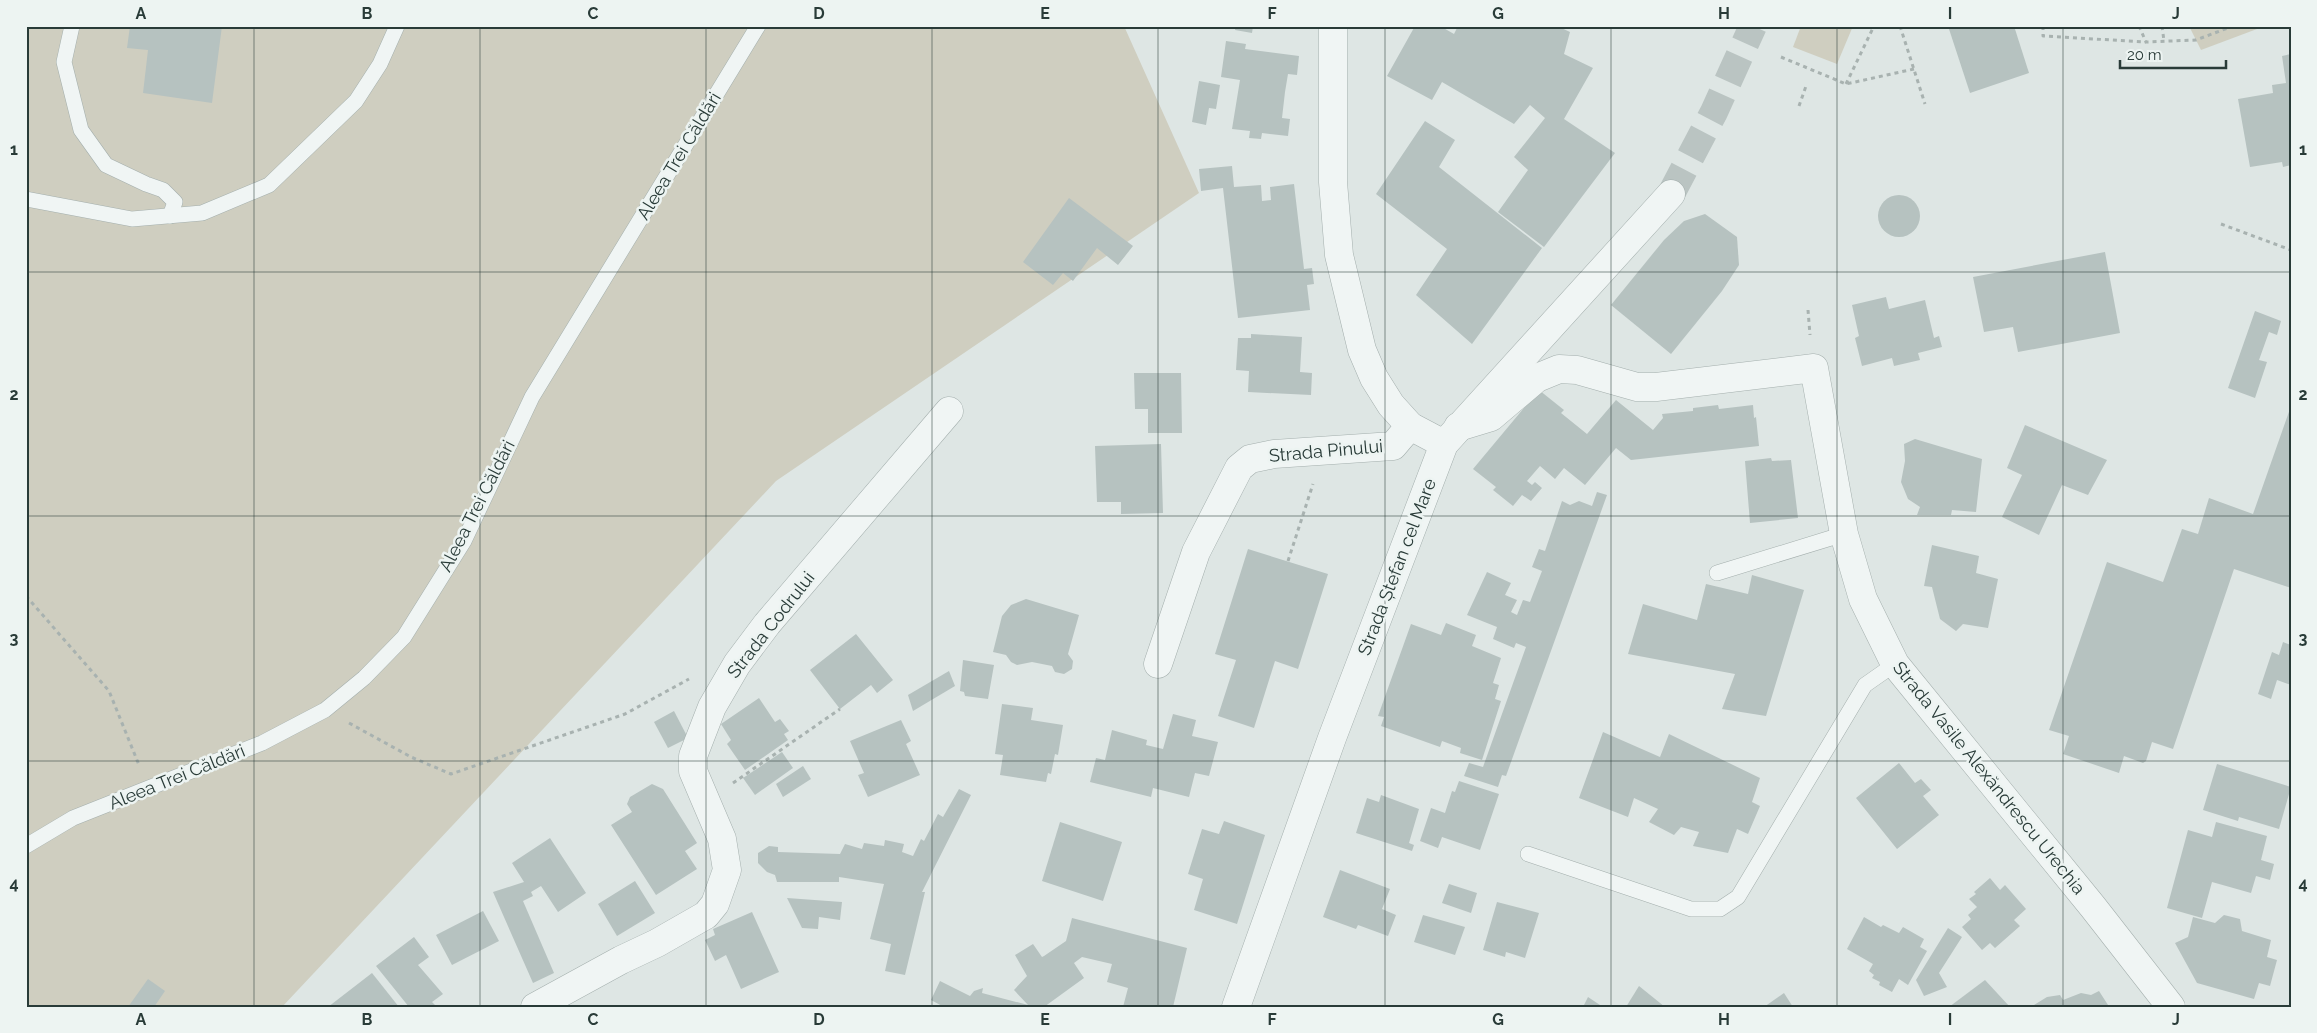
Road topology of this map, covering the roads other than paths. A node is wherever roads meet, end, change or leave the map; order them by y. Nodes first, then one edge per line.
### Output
1 (72, 26) edge
2 (397, 26) edge
3 (758, 26) edge
4 (1333, 26) edge
5 (1671, 194) tunnel mouth
6 (26, 200) edge
7 (175, 216) junction
8 (949, 411) dead end
9 (1410, 426) junction
10 (1451, 436) junction
11 (1844, 534) junction
12 (1717, 573) dead end
13 (1158, 664) dead end
14 (1895, 664) junction
15 (26, 846) edge
16 (1528, 854) dead end
17 (535, 1007) edge
18 (1236, 1007) edge
19 (2171, 1007) edge

1 - 7 lane
2 - 7 lane
3 - 15 lane, Aleea Trei Căldări
4 - 9 street
5 - 10 street, Strada Ștefan cel Mare
6 - 7 lane
8 - 17 street, Strada Codrului
9 - 10 street
9 - 13 street, Strada Pinului
10 - 11 street, Strada Vasile Alexăndrescu Urechia
10 - 18 street, Strada Ștefan cel Mare
11 - 12 lane
11 - 14 street, Strada Vasile Alexăndrescu Urechia
14 - 16 lane
14 - 19 street, Strada Vasile Alexăndrescu Urechia

